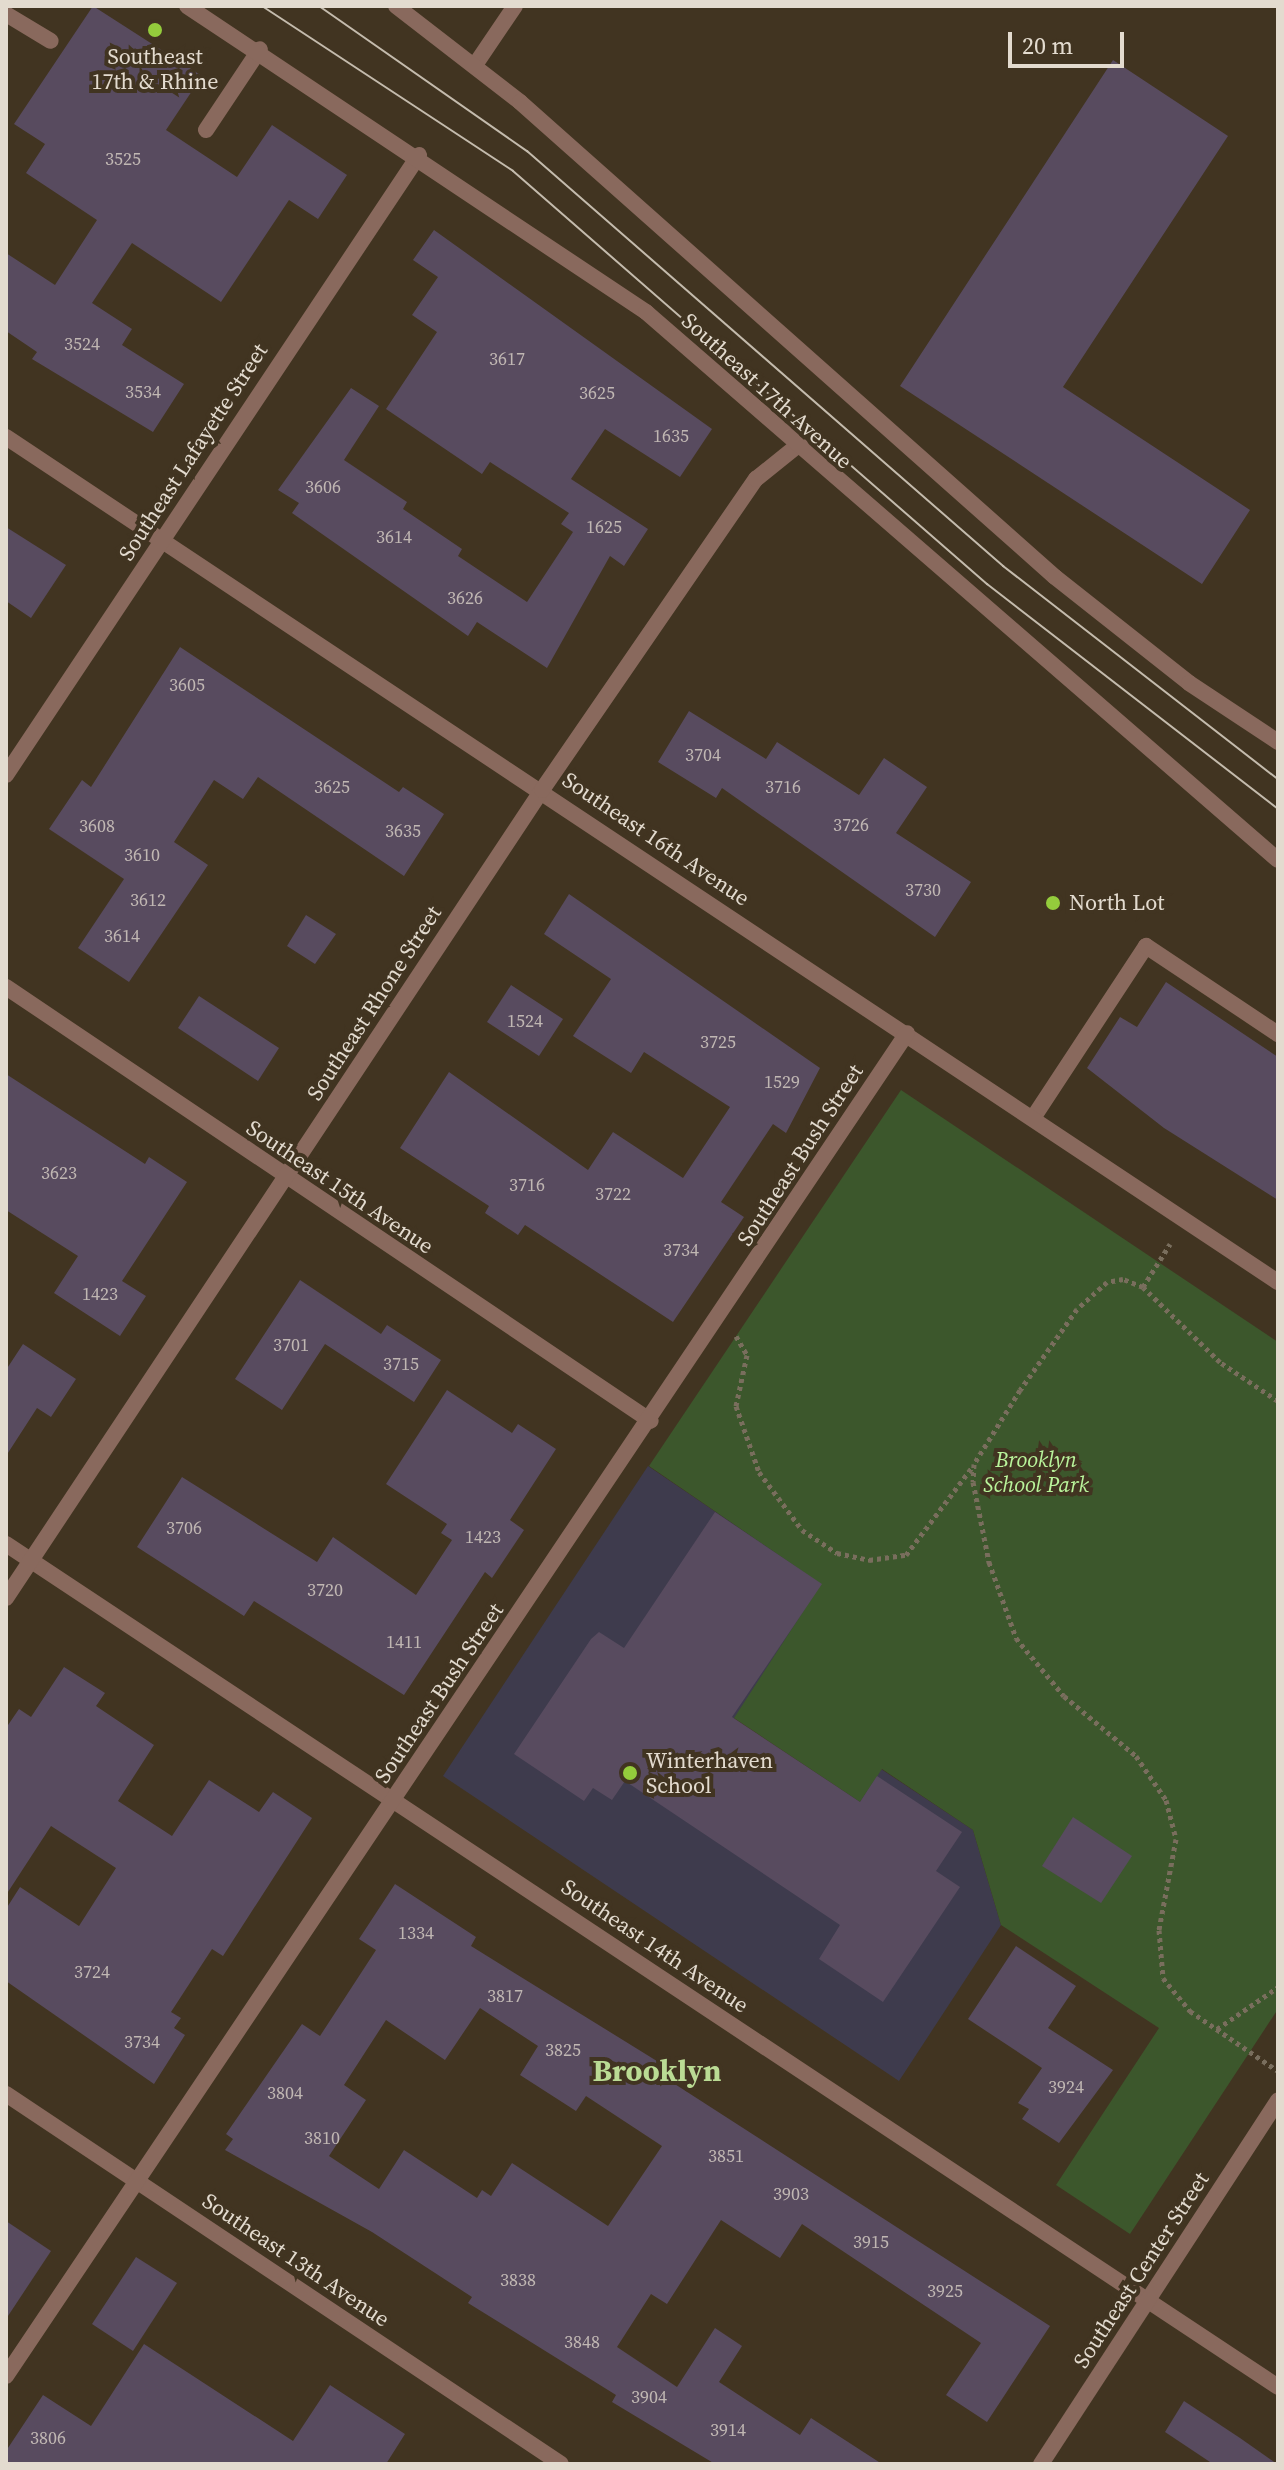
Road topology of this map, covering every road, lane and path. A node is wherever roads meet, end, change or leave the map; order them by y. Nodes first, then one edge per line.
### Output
1 (187, 6) edge
2 (396, 6) edge
3 (515, 6) edge
4 (6, 14) edge
5 (51, 41) dead end
6 (260, 49) junction
7 (475, 65) junction
8 (206, 130) dead end
9 (419, 155) junction
10 (6, 437) edge
11 (796, 447) junction
12 (161, 541) junction
13 (1278, 742) edge
14 (6, 775) edge
15 (542, 790) junction
16 (1278, 860) edge
17 (6, 987) edge
18 (907, 1033) junction
19 (1278, 1034) edge
20 (1033, 1118) junction
21 (286, 1178) junction
22 (1185, 1220) junction
23 (1278, 1282) edge
24 (1143, 1287) junction
25 (718, 1319) junction
26 (1278, 1401) edge
27 (651, 1421) junction
28 (974, 1464) junction
29 (6, 1544) edge
30 (31, 1561) junction
31 (6, 1598) edge
32 (394, 1799) junction
33 (1278, 1987) edge
34 (1217, 2029) junction
35 (1278, 2071) edge
36 (6, 2094) edge
37 (1278, 2101) edge
38 (137, 2179) junction
39 (1147, 2301) junction
40 (6, 2376) edge
41 (1278, 2387) edge
42 (561, 2464) edge
43 (1041, 2464) edge

1 - 6 street, Southeast 17th Avenue
2 - 7 street
3 - 7 street
4 - 5 street
6 - 8 street
6 - 9 street, Southeast 17th Avenue
7 - 13 street
9 - 11 street, Southeast 17th Avenue
9 - 12 street, Southeast Lafayette Street
10 - 12 street, Southeast 16th Avenue
11 - 15 street, Southeast Rhone Street
11 - 16 street, Southeast 17th Avenue
12 - 14 street, Southeast Lafayette Street
12 - 15 street, Southeast 16th Avenue
15 - 18 street, Southeast 16th Avenue
15 - 21 street, Southeast Rhone Street
17 - 21 street, Southeast 15th Avenue
18 - 20 street, Southeast 16th Avenue
18 - 25 street, Southeast Bush Street
19 - 20 street
20 - 22 street, Southeast 16th Avenue
21 - 27 street, Southeast 15th Avenue
21 - 30 street, Southeast Rhone Street
22 - 23 street, Southeast 16th Avenue
22 - 24 path
24 - 26 path
24 - 28 path
25 - 27 street, Southeast Bush Street
25 - 28 path
27 - 32 street, Southeast Bush Street
28 - 34 path
29 - 30 street, Southeast 14th Avenue
30 - 31 street, Southeast Rhone Street
30 - 32 street, Southeast 14th Avenue
32 - 38 street, Southeast Bush Street
32 - 39 street, Southeast 14th Avenue
33 - 34 path
34 - 35 path
36 - 38 street, Southeast 13th Avenue
37 - 39 street, Southeast Center Street
38 - 40 street, Southeast Bush Street
38 - 42 street, Southeast 13th Avenue
39 - 41 street, Southeast 14th Avenue
39 - 43 street, Southeast Center Street

